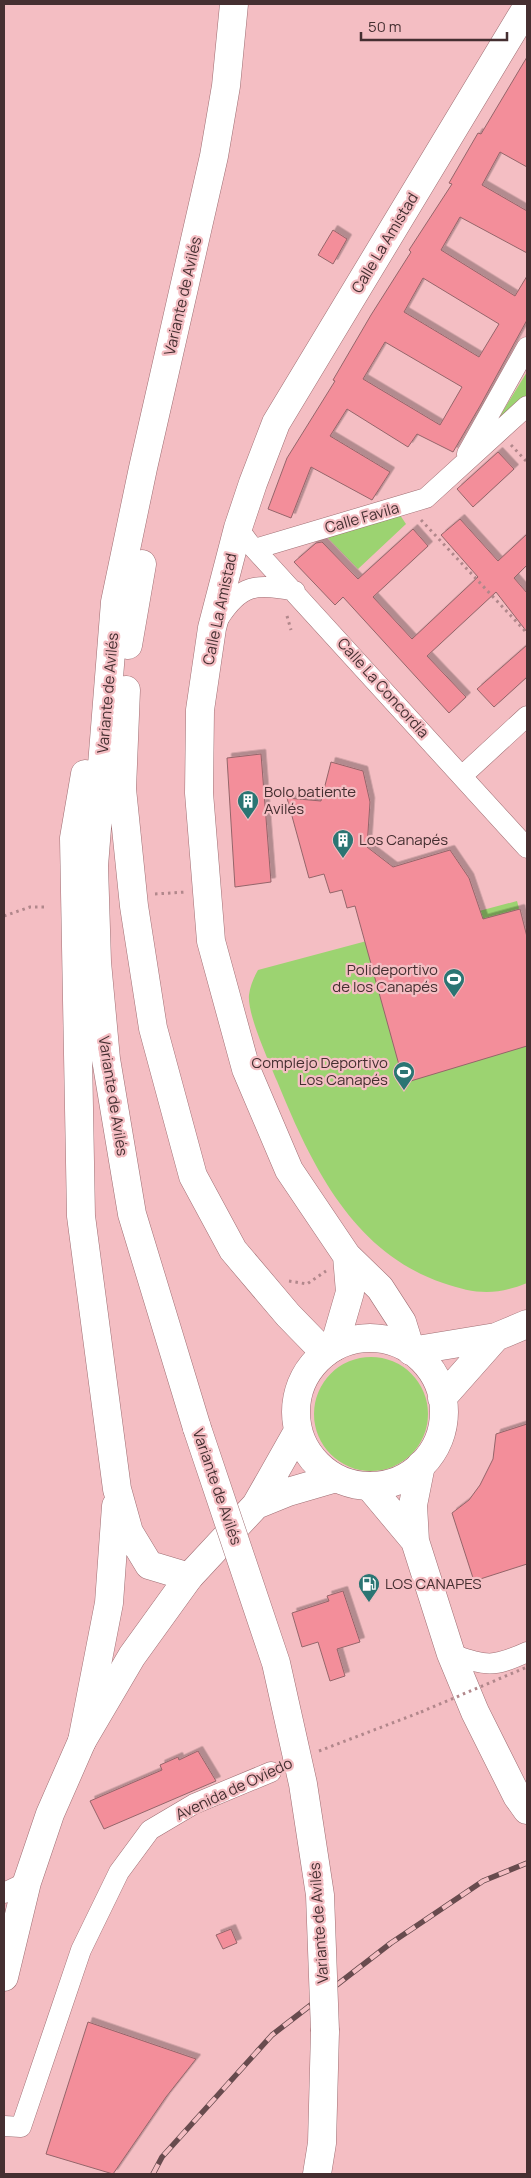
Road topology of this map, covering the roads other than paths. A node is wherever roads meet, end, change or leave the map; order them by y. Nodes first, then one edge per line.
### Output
1 (234, 4) edge
2 (527, 7) edge
3 (214, 156) junction
4 (527, 347) edge
5 (527, 406) edge
6 (459, 468) junction
7 (238, 528) junction
8 (255, 549) junction
9 (295, 591) junction
10 (115, 602) junction
11 (212, 628) junction
12 (527, 716) edge
13 (462, 776) junction
14 (527, 848) edge
15 (347, 1256) junction
16 (527, 1324) edge
17 (496, 1338) junction
18 (330, 1350) junction
19 (411, 1351) junction
20 (442, 1398) junction
21 (298, 1431) junction
22 (421, 1465) junction
23 (336, 1478) junction
24 (370, 1486) junction
25 (117, 1489) junction
26 (256, 1505) junction
27 (415, 1542) junction
28 (189, 1577) junction
29 (527, 1652) edge
30 (451, 1654) junction
31 (82, 1741) junction
32 (271, 1772) dead end
33 (527, 1810) edge
34 (16, 1888) edge
35 (4, 1977) edge
36 (4, 2126) edge
37 (317, 2174) edge

1 - 3 main road, Variante de Avilés
2 - 7 main road, Calle La Amistad
3 - 10 main road, Variante de Avilés
3 - 18 main road
4 - 6 street, Calle Favila
5 - 6 street, Calle Favila
6 - 8 street, Calle Favila
7 - 8 street, Calle La Concordia
7 - 11 main road, Calle La Amistad
8 - 9 street, Calle La Concordia
9 - 11 street
9 - 13 street, Calle La Concordia
10 - 25 main road
10 - 37 main road, Variante de Avilés, bridge
11 - 15 main road, Calle La Amistad
12 - 13 street
13 - 14 street, Calle La Concordia
15 - 18 main road, Calle La Amistad
15 - 19 main road, Calle La Amistad
16 - 17 main road
17 - 19 main road
17 - 20 main road
18 - 19 main road
18 - 21 main road
19 - 20 main road
20 - 22 main road
21 - 23 main road
21 - 26 main road
22 - 24 main road
22 - 27 main road
23 - 24 main road
23 - 26 main road
24 - 27 main road
25 - 28 main road
25 - 31 main road
26 - 28 main road
27 - 30 main road
28 - 31 main road
29 - 30 street
30 - 33 main road
31 - 34 main road
32 - 36 street, Avenida de Oviedo
34 - 35 main road

